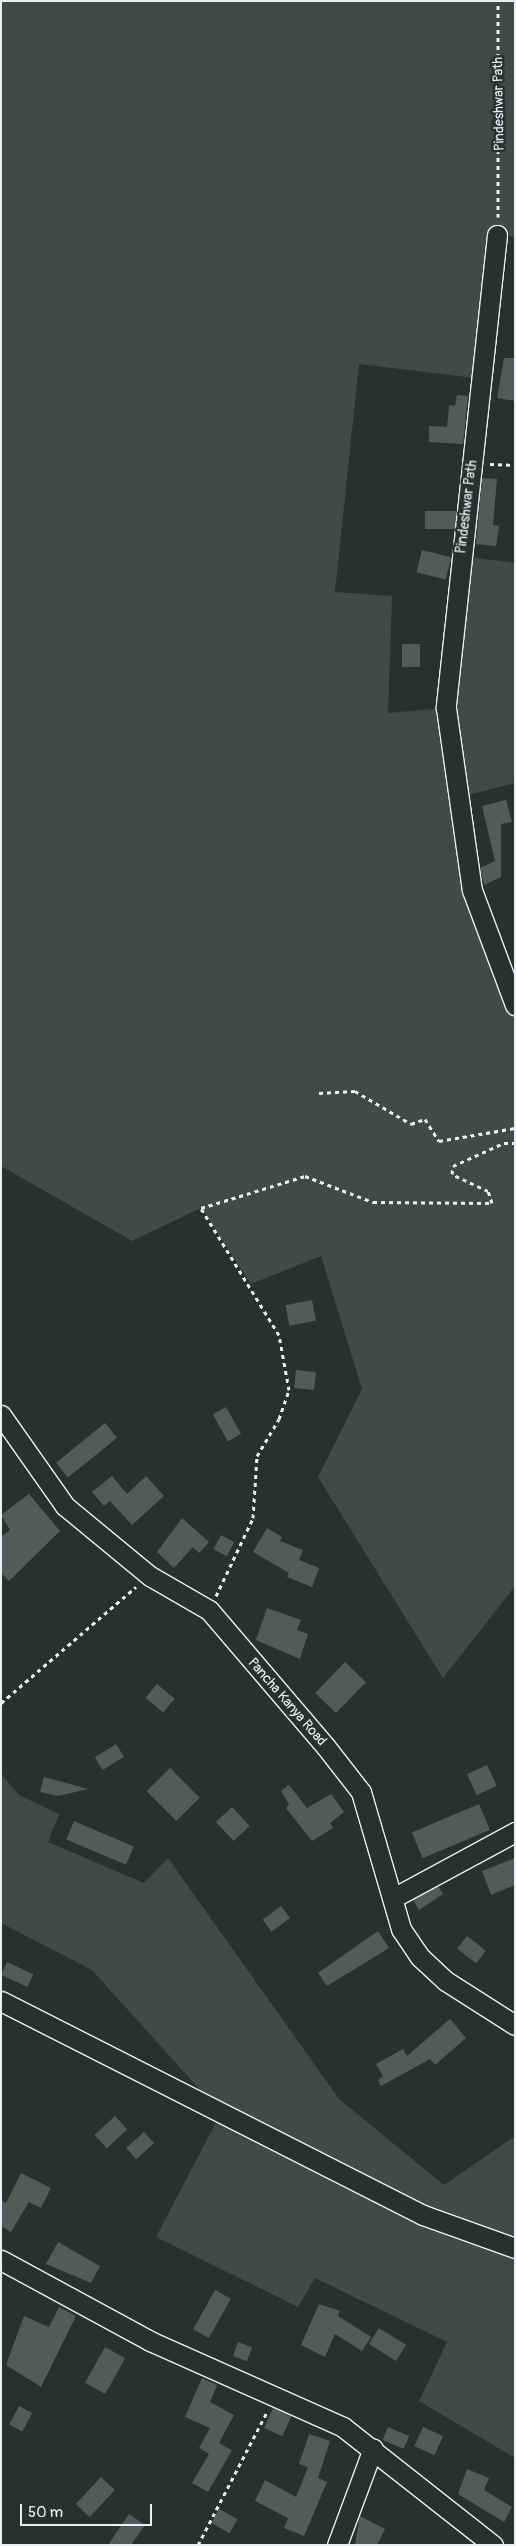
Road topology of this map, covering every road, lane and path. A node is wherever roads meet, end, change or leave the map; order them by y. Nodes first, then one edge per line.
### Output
1 (498, 1) edge
2 (497, 235) joint
3 (472, 463) junction
4 (515, 465) edge
5 (515, 1005) edge
6 (319, 1093) dead end
7 (515, 1128) edge
8 (515, 1143) edge
9 (1, 1415) edge
10 (150, 1576) junction
11 (209, 1610) junction
12 (1, 1702) edge
13 (515, 1832) edge
14 (393, 1898) junction
15 (1, 2001) edge
16 (515, 2025) edge
17 (515, 2248) edge
18 (1, 2260) edge
19 (275, 2395) junction
20 (372, 2448) junction
21 (198, 2545) edge
22 (337, 2545) edge
23 (493, 2545) edge

1 - 2 path, Pindeshwar Path
2 - 3 street, Pindeshwar Path
3 - 4 path
3 - 5 street, Pindeshwar Path
6 - 7 path
8 - 11 path
9 - 10 street, Pancha Kanya Road
10 - 11 street, Pancha Kanya Road
10 - 12 path
11 - 14 street, Pancha Kanya Road
13 - 14 street
14 - 16 street, Pancha Kanya Road
15 - 17 street
18 - 19 street
19 - 20 street
19 - 21 path
20 - 22 street
20 - 23 street

